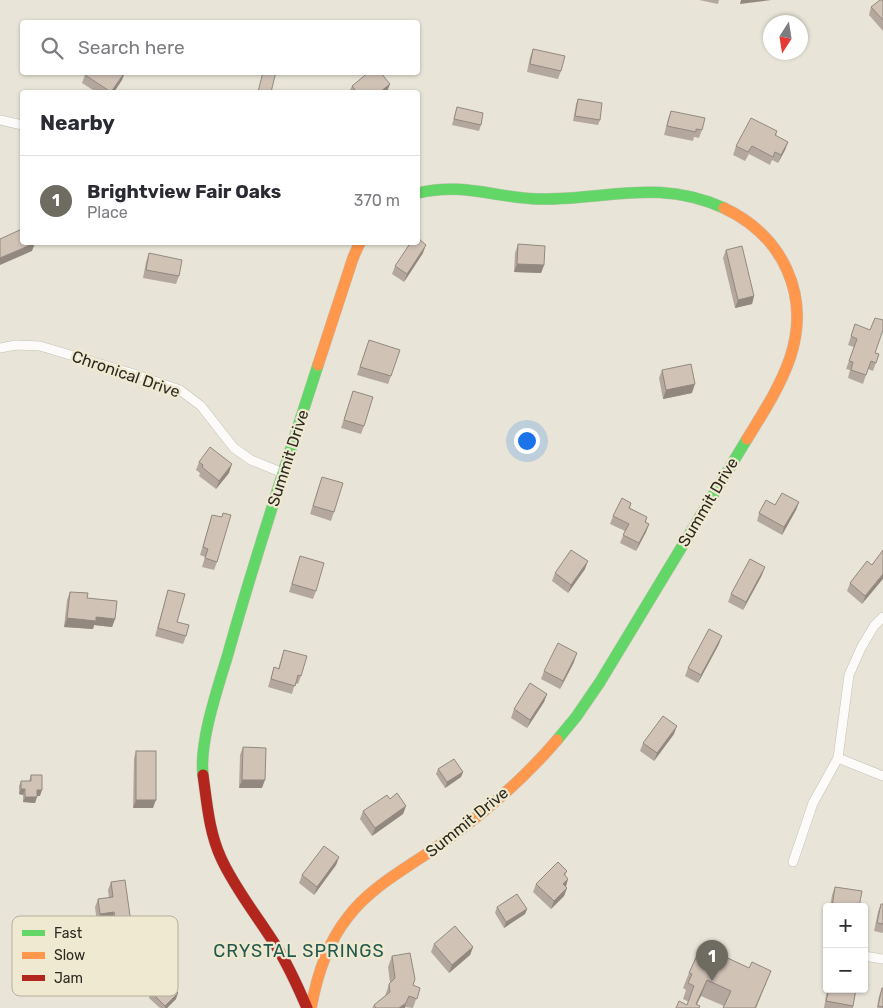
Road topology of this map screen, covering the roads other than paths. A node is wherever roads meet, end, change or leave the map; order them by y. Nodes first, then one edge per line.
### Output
1 (0, 120) edge
2 (20, 125) edge
3 (420, 192) edge
4 (358, 245) edge
5 (0, 348) edge
6 (283, 473) junction
7 (883, 617) edge
8 (838, 758) junction
9 (883, 776) edge
10 (793, 862) dead end
11 (868, 957) edge
12 (883, 959) edge
13 (307, 1008) edge
14 (311, 1008) edge

1 - 2 street
3 - 14 street, Summit Drive
4 - 6 street, Summit Drive
5 - 6 street, Chronical Drive
6 - 13 street, Summit Drive
7 - 8 street
8 - 9 street
8 - 10 street
11 - 12 street

